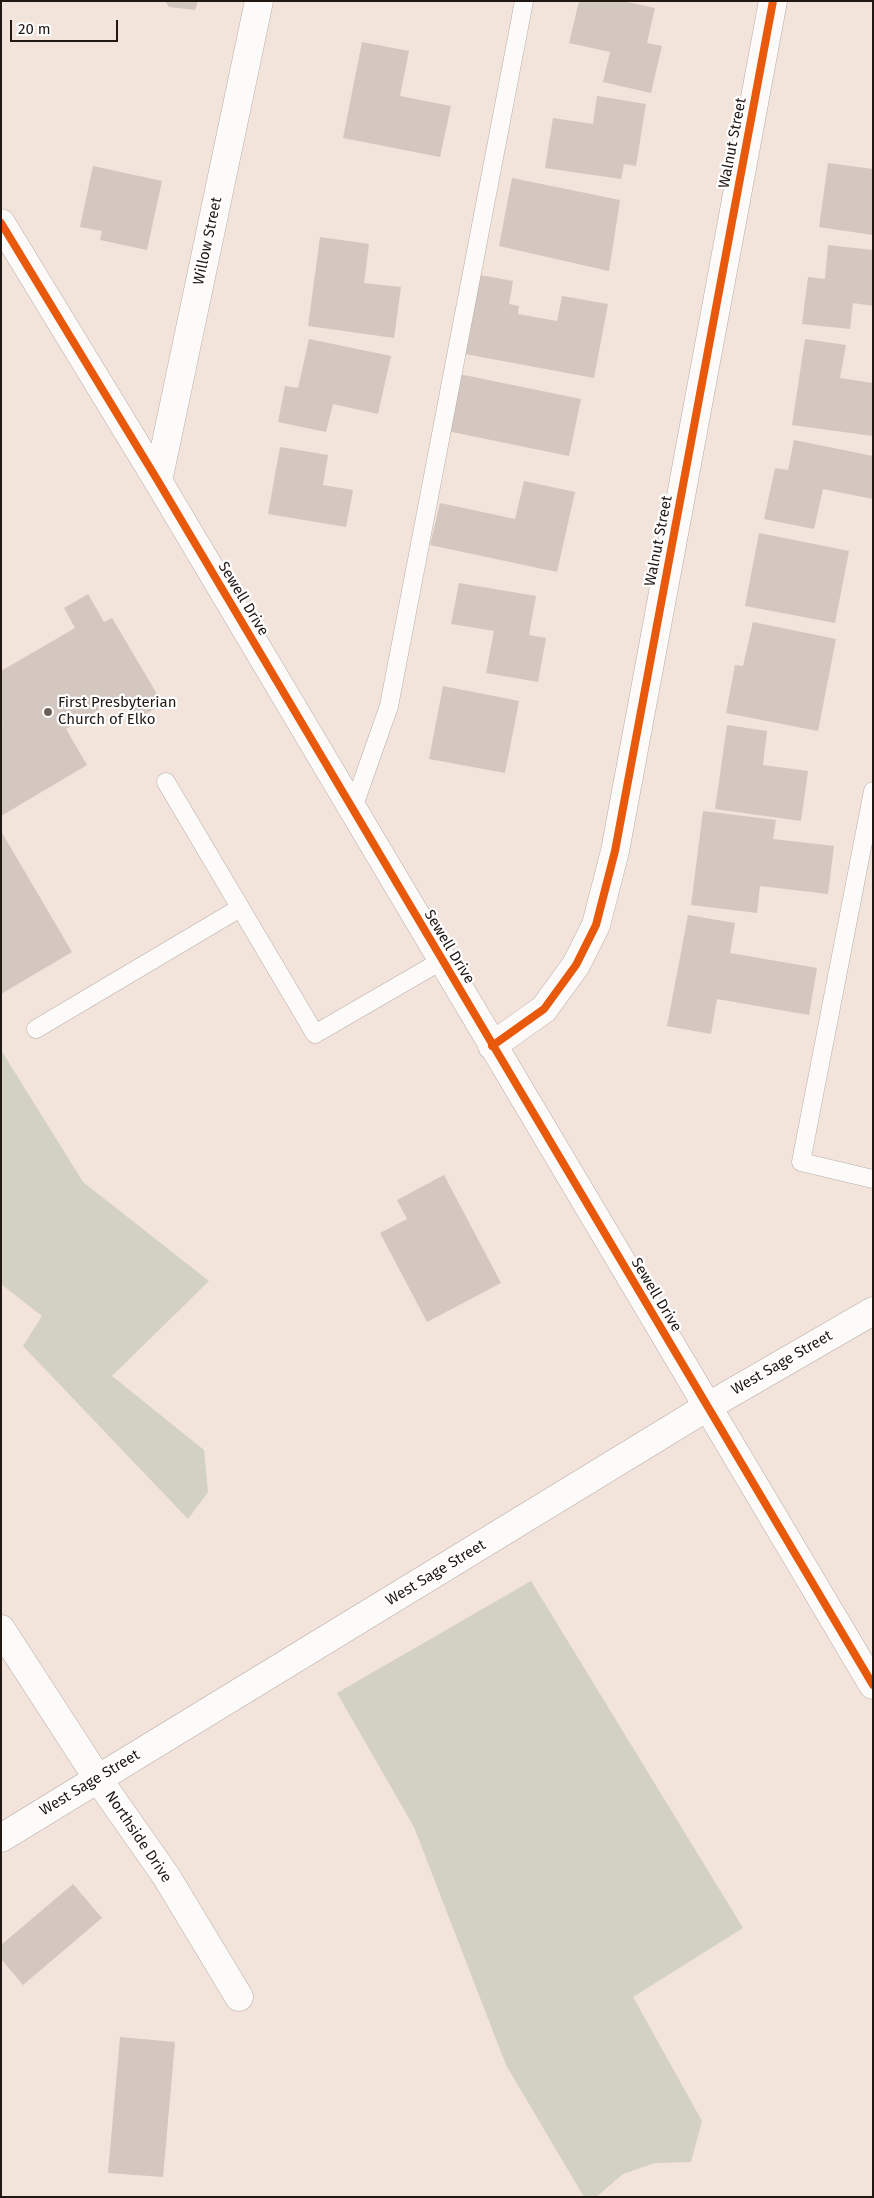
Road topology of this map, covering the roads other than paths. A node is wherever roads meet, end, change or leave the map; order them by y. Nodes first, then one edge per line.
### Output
1 (259, 1) edge
2 (524, 1) edge
3 (773, 1) edge
4 (1, 224) edge
5 (158, 481) junction
6 (166, 782) dead end
7 (873, 791) edge
8 (352, 811) junction
9 (240, 908) junction
10 (442, 961) junction
11 (36, 1029) dead end
12 (492, 1046) junction
13 (873, 1179) edge
14 (873, 1310) edge
15 (707, 1408) junction
16 (1, 1629) edge
17 (873, 1685) edge
18 (98, 1778) junction
19 (1, 1838) edge
20 (240, 1996) dead end

1 - 5 street, Willow Street
2 - 8 lane
3 - 12 street, Walnut Street
4 - 5 street, Sewell Drive
5 - 8 street, Sewell Drive
6 - 9 lane
7 - 13 lane
8 - 10 street, Sewell Drive
9 - 10 lane
9 - 11 lane
10 - 12 street, Sewell Drive
12 - 15 street, Sewell Drive
14 - 15 street, West Sage Street
15 - 17 street, Sewell Drive
15 - 18 street, West Sage Street
16 - 18 street, Northside Drive
18 - 19 street, West Sage Street
18 - 20 street, Northside Drive

